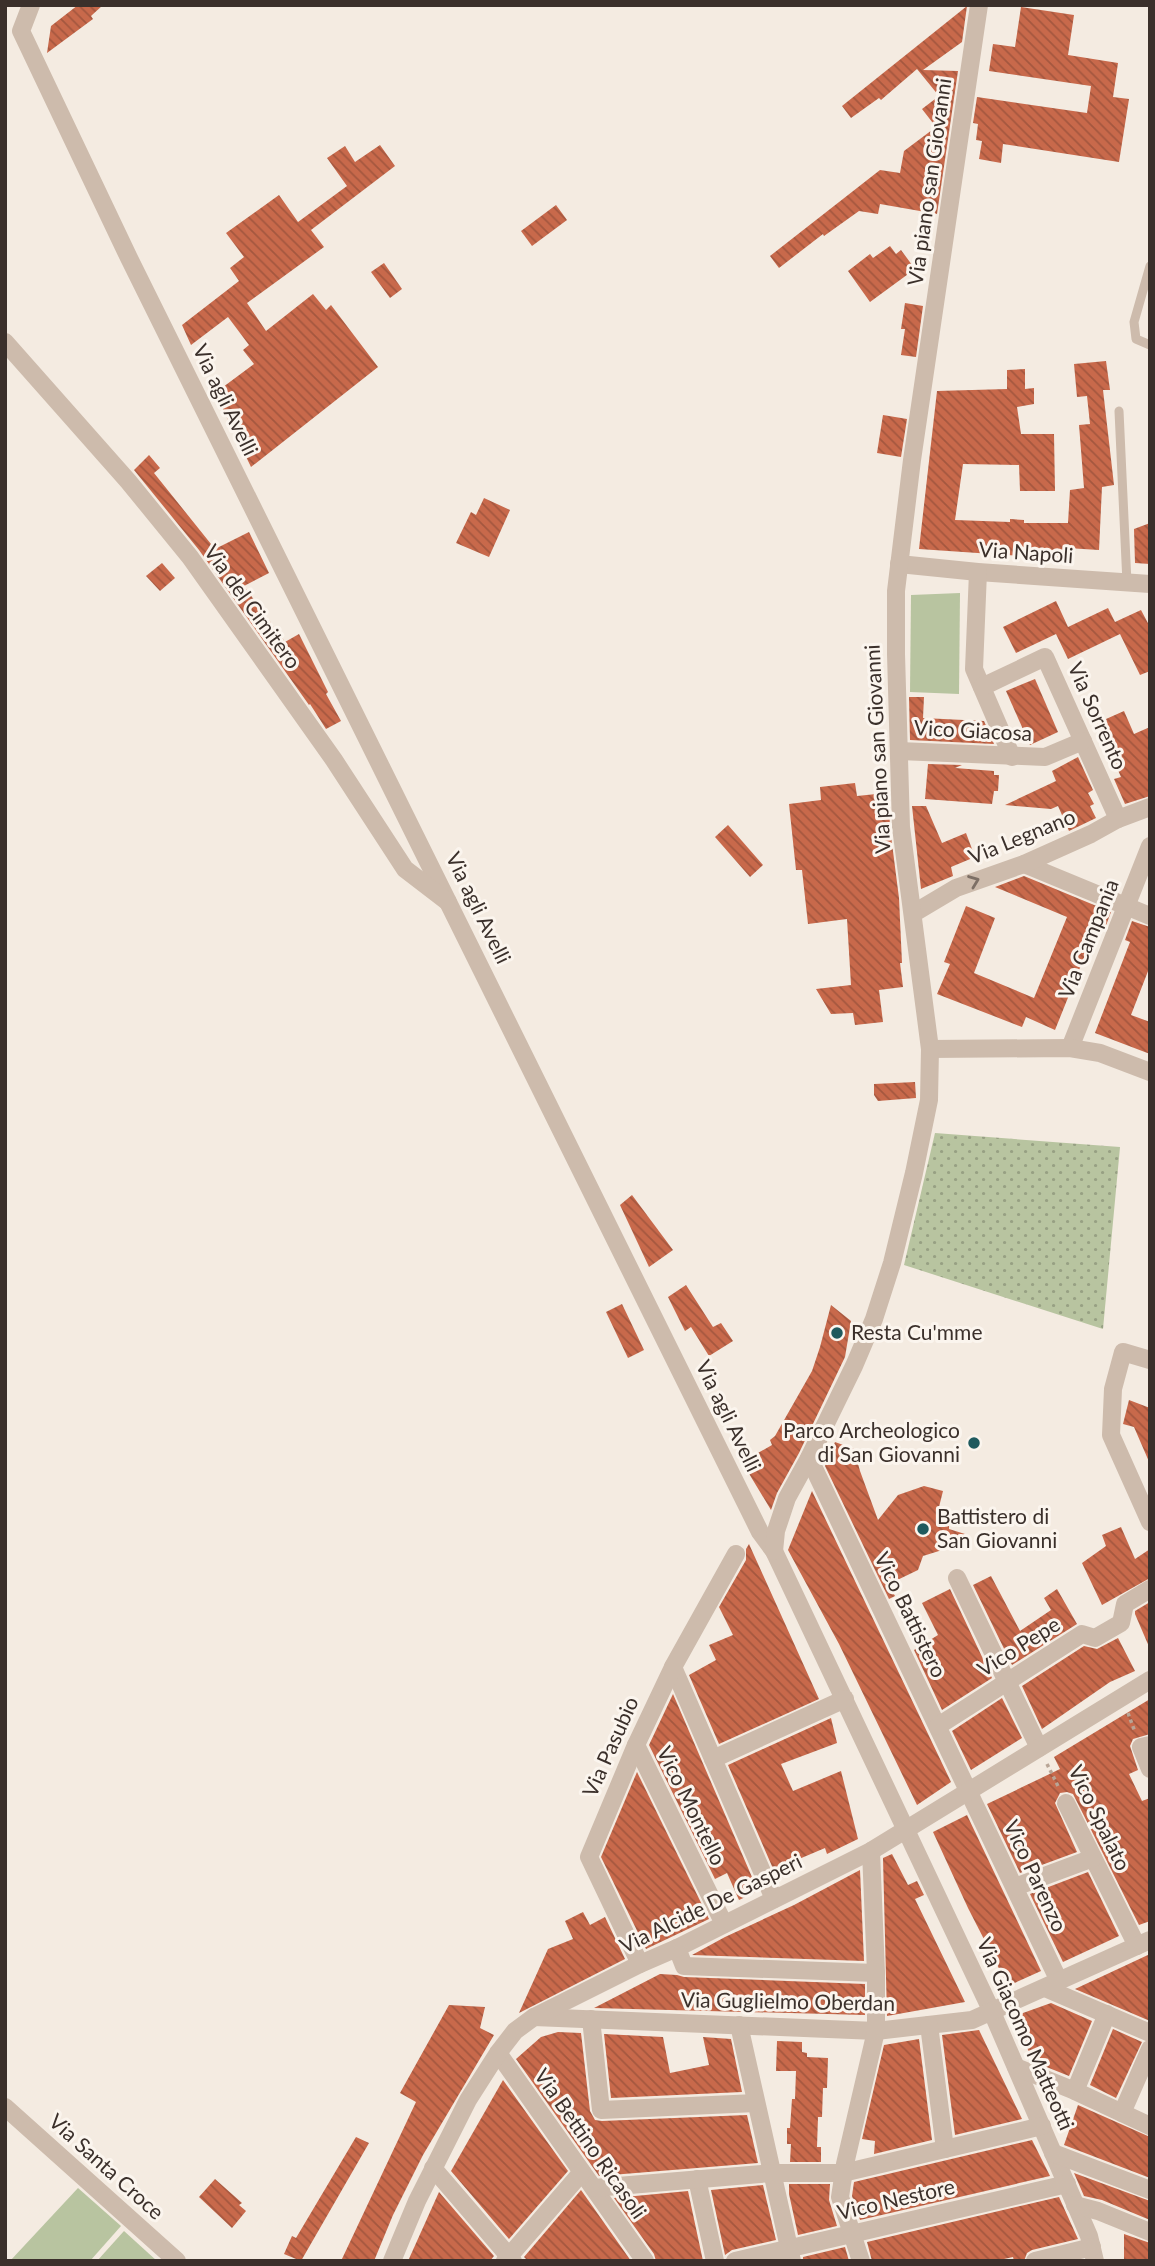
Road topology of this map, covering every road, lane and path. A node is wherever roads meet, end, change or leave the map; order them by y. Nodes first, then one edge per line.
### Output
1 (31, 5) edge
2 (979, 5) edge
3 (1150, 266) edge
4 (5, 342) edge
5 (1150, 345) edge
6 (1118, 411) dead end
7 (899, 564) junction
8 (978, 572) junction
9 (1127, 583) junction
10 (1150, 584) edge
11 (982, 687) junction
12 (1083, 741) junction
13 (899, 751) junction
14 (1012, 757) junction
15 (1148, 809) edge
16 (1118, 819) junction
17 (1150, 846) edge
18 (1024, 864) junction
19 (451, 904) junction
20 (1126, 906) junction
21 (914, 913) junction
22 (1150, 916) edge
23 (1070, 1048) junction
24 (930, 1049) junction
25 (1150, 1072) edge
26 (1150, 1360) edge
27 (809, 1458) junction
28 (1150, 1522) edge
29 (774, 1550) junction
30 (736, 1554) dead end
31 (957, 1578) dead end
32 (1150, 1589) edge
33 (673, 1667) junction
34 (1150, 1679) edge
35 (1006, 1681) junction
36 (1121, 1696) junction
37 (845, 1699) junction
38 (939, 1726) junction
39 (636, 1745) junction
40 (1145, 1746) edge
41 (1039, 1748) junction
42 (713, 1759) junction
43 (1150, 1769) edge
44 (970, 1791) junction
45 (1066, 1803) joint
46 (906, 1829) junction
47 (871, 1851) junction
48 (1093, 1858) junction
49 (1015, 1887) junction
50 (774, 1899) junction
51 (724, 1924) junction
52 (1143, 1943) edge
53 (677, 1948) junction
54 (640, 1964) junction
55 (876, 1973) junction
56 (1052, 1984) junction
57 (992, 2012) junction
58 (1107, 2014) junction
59 (534, 2017) junction
60 (591, 2019) junction
61 (738, 2025) junction
62 (929, 2025) junction
63 (876, 2031) junction
64 (1150, 2033) edge
65 (1150, 2049) edge
66 (498, 2053) junction
67 (1016, 2067) junction
68 (1075, 2091) junction
69 (756, 2103) junction
70 (5, 2107) edge
71 (1122, 2113) junction
72 (1042, 2126) junction
73 (1150, 2126) edge
74 (945, 2149) junction
75 (1053, 2152) junction
76 (433, 2168) junction
77 (582, 2172) junction
78 (772, 2173) junction
79 (843, 2173) junction
80 (697, 2179) junction
81 (1067, 2184) junction
82 (594, 2188) junction
83 (1150, 2190) edge
84 (1075, 2204) junction
85 (1150, 2232) edge
86 (852, 2234) junction
87 (791, 2254) edge
88 (1093, 2254) edge
89 (509, 2259) edge
90 (177, 2261) edge
91 (392, 2261) edge
92 (645, 2261) edge
93 (715, 2261) edge
94 (735, 2261) edge
95 (861, 2261) edge
96 (1035, 2261) edge

1 - 19 street, Via agli Avelli
2 - 7 street, Via piano san Giovanni
3 - 5 lane
4 - 19 street, Via del Cimitero
6 - 9 lane
7 - 8 street, Via Napoli
7 - 13 street, Via piano san Giovanni
8 - 9 street, Via Napoli
8 - 11 street
9 - 10 street, Via Napoli
11 - 12 street, Via Sorrento
11 - 14 street
12 - 14 street, Vico Giacosa
12 - 16 street, Via Sorrento
13 - 14 street, Vico Giacosa
13 - 21 street, Via piano san Giovanni
15 - 16 street, Via Legnano
16 - 18 street, Via Legnano
17 - 20 street, Via Campania
18 - 20 street
21 -> 18 street, Via Legnano
19 - 29 street, Via agli Avelli
20 - 22 street
20 - 23 street, Via Campania
21 - 24 street, Via piano san Giovanni
23 - 24 street
23 - 25 street
24 - 27 street, Via piano san Giovanni
26 - 28 street
27 - 29 street, Via piano san Giovanni
27 - 38 street, Vico Battistero
29 - 37 street, Via agli Avelli
30 - 33 street, Via Pasubio
31 - 35 street
32 - 35 street, Vico Pepe
33 - 39 street, Via Pasubio
33 - 42 street
34 - 36 street, Via Alcide De Gasperi
35 - 38 street, Vico Pepe
35 - 41 street
36 - 40 path
36 - 41 street, Via Alcide De Gasperi
37 - 42 street
37 - 46 street, Via agli Avelli
38 - 44 street, Vico Battistero
39 - 51 street, Vico Montello
39 - 54 street, Via Pasubio
40 - 43 street
41 - 44 street, Via Alcide De Gasperi
41 - 45 path, Vico Spalato
42 - 50 street
44 - 46 street, Via Alcide De Gasperi
44 - 49 street, Vico Parenzo
45 - 48 street, Vico Spalato
46 - 47 street, Via Alcide De Gasperi
46 - 57 street, Via Giacomo Matteotti
47 - 50 street, Via Alcide De Gasperi
47 - 55 street
48 - 49 street
48 - 52 street, Vico Spalato
49 - 56 street, Vico Parenzo
50 - 51 street, Via Alcide De Gasperi
51 - 53 street, Via Alcide De Gasperi
52 - 56 street, Via Guglielmo Oberdan
53 - 54 street, Via Alcide De Gasperi
53 - 55 street
54 - 59 street, Via Alcide De Gasperi
55 - 63 street
56 - 57 street, Via Guglielmo Oberdan
56 - 58 street
57 - 62 street, Via Guglielmo Oberdan
57 - 67 street, Via Giacomo Matteotti
58 - 64 street
58 - 68 street
59 - 60 street, Via Guglielmo Oberdan
59 - 66 street, Via Alcide De Gasperi
60 - 61 street, Via Guglielmo Oberdan
60 - 69 street
61 - 63 street, Via Guglielmo Oberdan
61 - 69 street
62 - 63 street, Via Guglielmo Oberdan
62 - 74 street
63 - 79 street
65 - 71 street
66 - 76 street, Via Alcide De Gasperi
66 - 77 street, Via Bettino Ricasoli
67 - 68 street
67 - 72 street, Via Giacomo Matteotti
68 - 71 street
69 - 78 street
70 - 90 street, Via Santa Croce
71 - 73 street
72 - 74 street
72 - 75 street, Via Giacomo Matteotti
74 - 79 street
75 - 81 street, Via Giacomo Matteotti
75 - 83 street
76 - 89 street
76 - 91 street, Via Alcide De Gasperi
77 - 82 street, Via Bettino Ricasoli
77 - 89 street
78 - 79 street
78 - 80 street
78 - 87 street
79 - 86 street
80 - 82 street
80 - 93 street
81 - 84 street, Via Giacomo Matteotti
81 - 86 street, Vico Nestore
82 - 92 street, Via Bettino Ricasoli
84 - 85 street
84 - 88 street, Via Giacomo Matteotti
86 - 87 street, Vico Nestore
86 - 95 street
87 - 94 street, Vico Nestore
88 - 96 street

